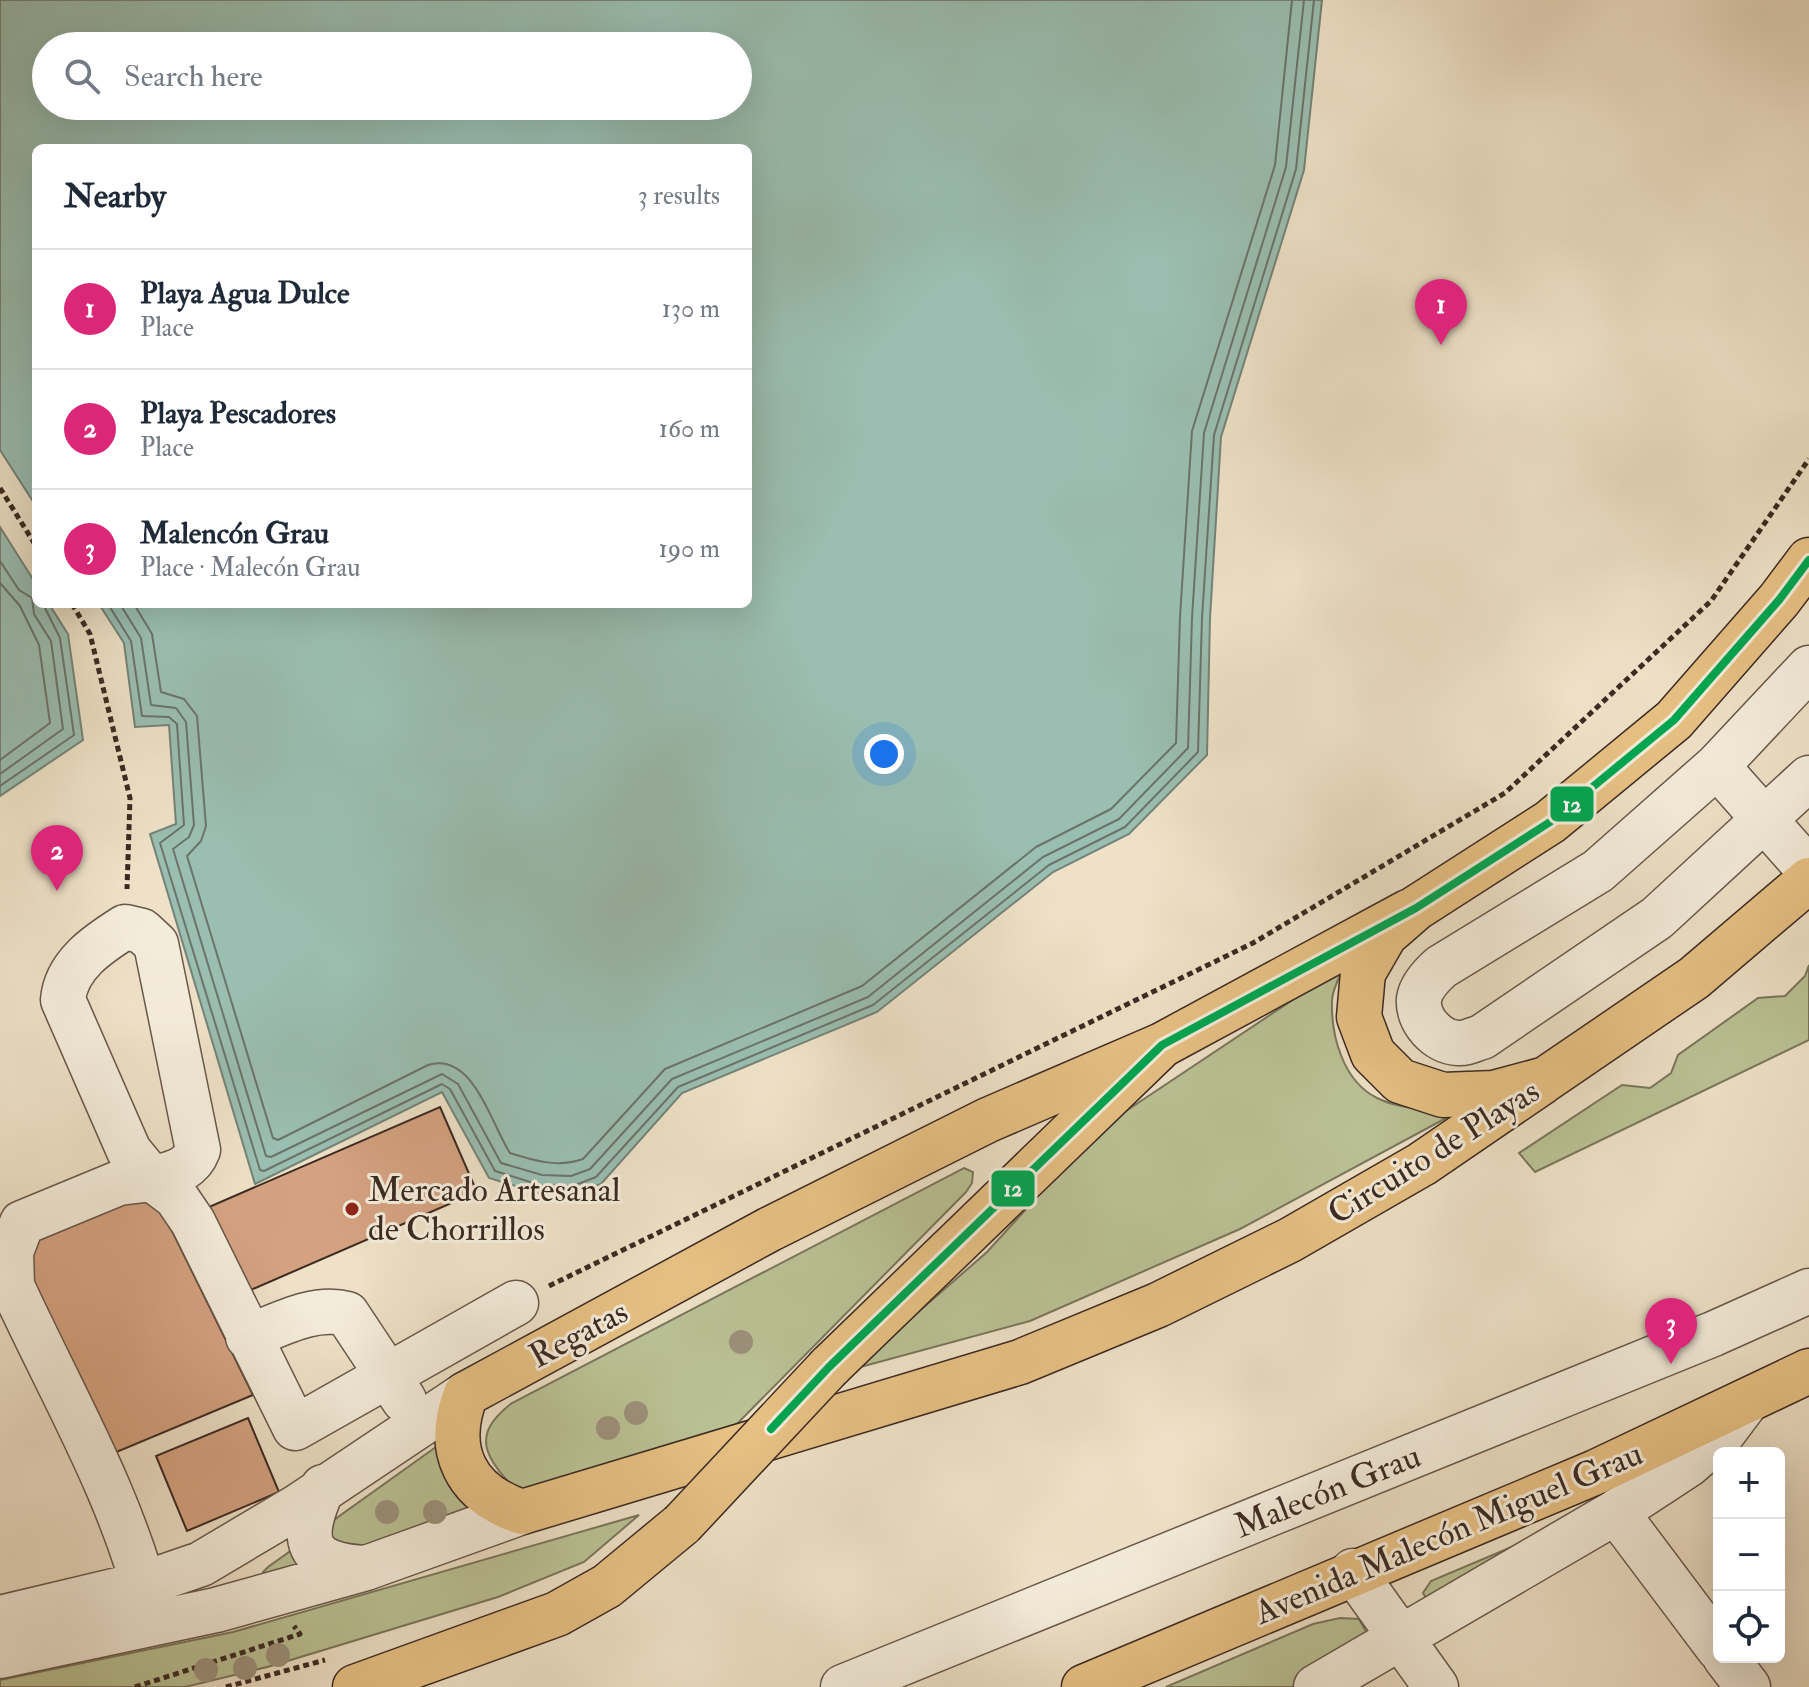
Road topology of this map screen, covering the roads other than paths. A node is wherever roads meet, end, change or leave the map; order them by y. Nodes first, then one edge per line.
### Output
1 (1809, 560) edge
2 (1809, 668) edge
3 (1717, 766) junction
4 (1809, 778) edge
5 (1766, 821) junction
6 (1809, 870) edge
7 (1809, 880) edge
8 (1416, 908) junction
9 (1162, 1045) junction
10 (1546, 1079) junction
11 (152, 1179) junction
12 (6, 1285) edge
13 (1809, 1291) edge
14 (516, 1303) road end
15 (248, 1337) junction
16 (1020, 1362) joint
17 (1808, 1373) edge
18 (390, 1378) junction
19 (466, 1394) junction
20 (1747, 1401) junction
21 (323, 1487) junction
22 (522, 1512) junction
23 (1616, 1512) junction
24 (366, 1568) junction
25 (1353, 1571) junction
26 (148, 1604) junction
27 (0, 1618) edge
28 (1399, 1641) junction
29 (1713, 1641) edge
30 (0, 1656) edge
31 (1730, 1663) edge
32 (355, 1687) edge
33 (843, 1687) edge
34 (1084, 1687) edge
35 (1316, 1687) edge
36 (1436, 1687) edge
37 (1748, 1687) edge

1 - 8 main road
2 - 3 street
3 - 5 street
3 - 5 street
4 - 5 street
5 - 6 street
7 - 10 main road, Circuito de Playas
8 - 9 main road
8 - 10 main road
9 - 19 main road, Regatas
9 - 32 main road, bridge
10 - 16 main road, Circuito de Playas
11 - 11 street
11 - 12 street
11 - 15 street
12 - 26 street
13 - 33 street, Malecón Grau
14 - 18 street
15 - 18 street
15 - 18 street
16 - 22 main road, Regatas
17 - 20 main road, Avenida Malecón Miguel Grau
18 - 19 street
19 - 21 street, Regatas
19 - 22 main road
20 - 23 street
20 - 25 main road, Avenida Malecón Miguel Grau
21 - 24 street
21 - 26 street, Regatas
22 - 24 street, Regatas
23 - 28 street
23 - 29 street
24 - 26 street, Regatas
25 - 28 street
25 - 34 main road, Avenida Malecón Miguel Grau
26 - 27 street, Regatas
26 - 30 street, Regatas
28 - 35 street
28 - 36 street
31 - 37 street

